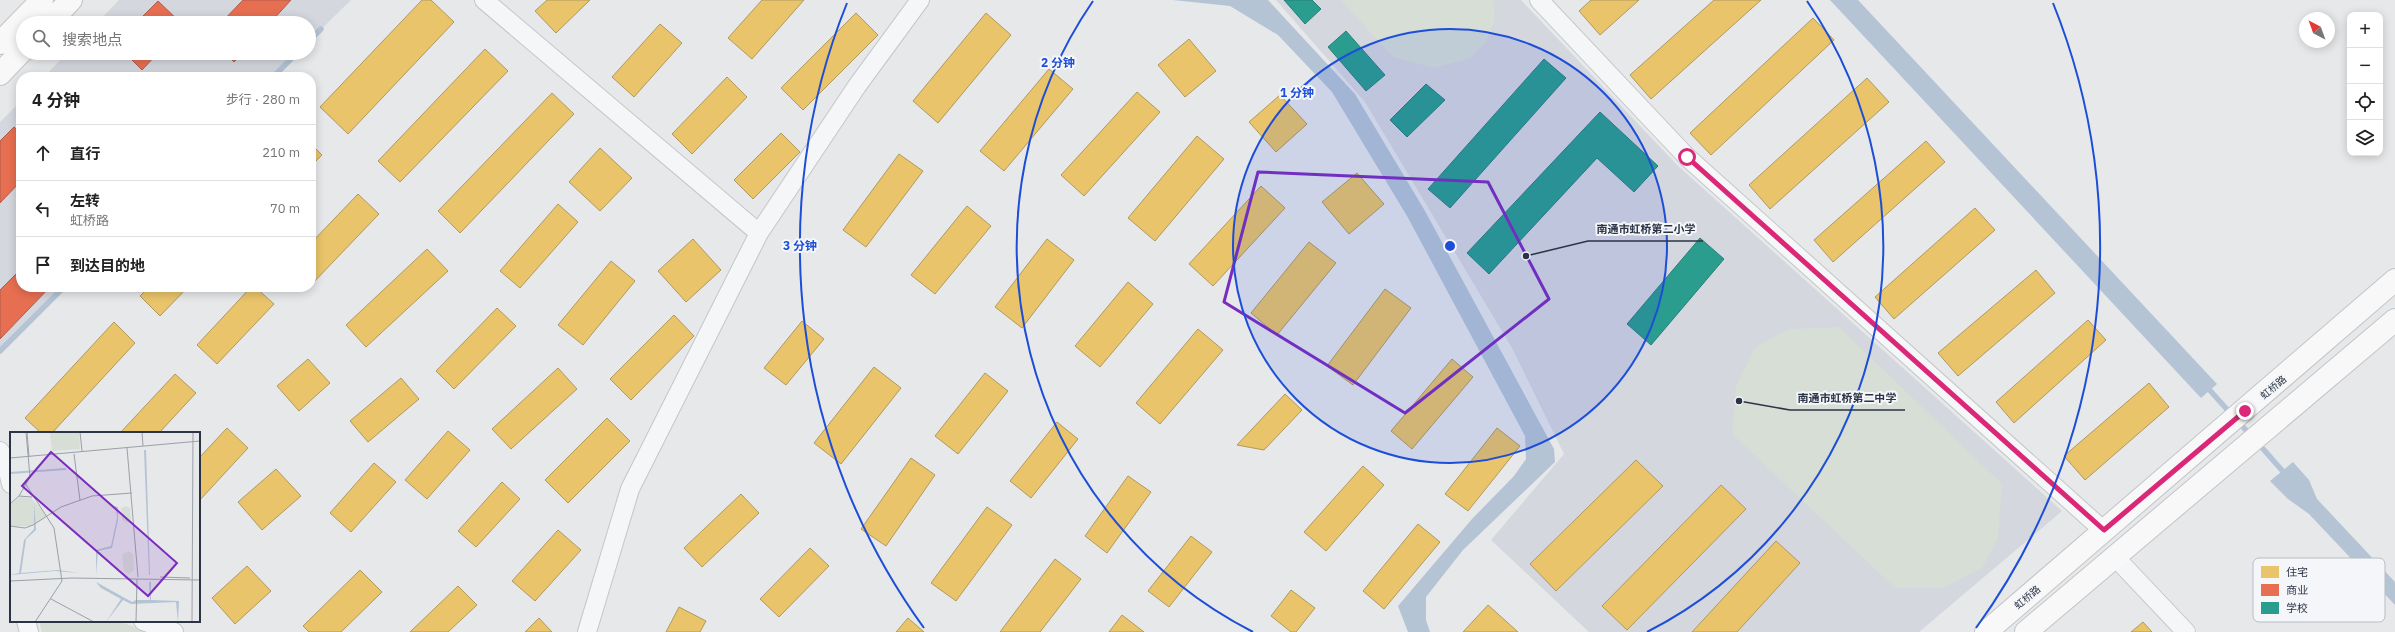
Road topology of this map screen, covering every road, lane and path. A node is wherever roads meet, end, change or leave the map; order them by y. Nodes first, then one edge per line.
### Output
1 (42, 0) edge
2 (71, 0) edge
3 (484, 0) edge
4 (920, 0) edge
5 (1539, 0) edge
6 (26, 16) edge
7 (56, 16) edge
8 (16, 27) edge
9 (0, 43) edge
10 (16, 57) edge
11 (0, 74) edge
12 (759, 233) junction
13 (2395, 280) edge
14 (2395, 320) edge
15 (0, 451) edge
16 (10, 480) edge
17 (2104, 530) junction
18 (2116, 557) junction
19 (26, 622) edge
20 (146, 622) edge
21 (29, 632) edge
22 (174, 632) edge
23 (587, 632) edge
24 (1986, 632) edge
25 (2026, 632) edge
26 (2186, 632) edge

1 - 6 main road
2 - 7 main road
3 - 12 street
4 - 12 street
5 - 17 street
8 - 9 main road
10 - 11 main road
12 - 23 street
13 - 17 main road, 虹桥路
14 - 18 main road
15 - 16 street
17 - 24 main road, 虹桥路
18 - 25 main road
18 - 26 street
19 - 21 street
20 - 22 street

